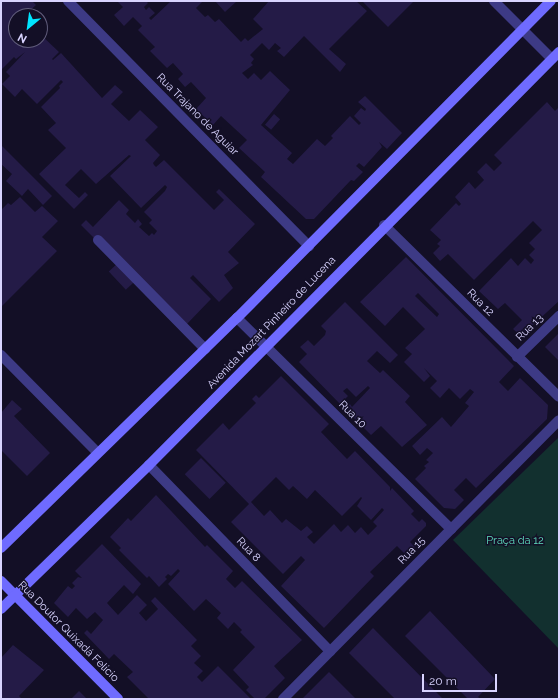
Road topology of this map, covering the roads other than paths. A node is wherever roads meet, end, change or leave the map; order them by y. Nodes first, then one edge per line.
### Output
1 (68, 1) edge
2 (494, 1) edge
3 (551, 1) edge
4 (522, 29) junction
5 (556, 55) edge
6 (384, 225) junction
7 (98, 240) dead end
8 (309, 246) junction
9 (559, 316) edge
10 (237, 318) junction
11 (266, 346) junction
12 (205, 349) junction
13 (1, 356) edge
14 (517, 357) junction
15 (559, 397) edge
16 (559, 420) edge
17 (97, 452) junction
18 (148, 465) junction
19 (451, 529) junction
20 (1, 548) edge
21 (1, 581) edge
22 (14, 595) junction
23 (1, 608) edge
24 (330, 651) junction
25 (118, 699) edge
26 (283, 699) edge

1 - 8 street, Rua Trajano de Aguiar
2 - 4 street
3 - 4 main road
4 - 5 street
4 - 8 main road
5 - 6 main road, Avenida Mozart Pinheiro de Lucena
6 - 11 main road, Avenida Mozart Pinheiro de Lucena
6 - 14 street, Rua 12
7 - 12 street
8 - 10 main road
9 - 14 street, Rua 13
10 - 11 street, Rua 10
10 - 12 main road
11 - 18 main road, Avenida Mozart Pinheiro de Lucena
11 - 19 street, Rua 10
12 - 17 main road
13 - 17 street
14 - 15 street, Rua 12
16 - 19 street, Rua 15
17 - 20 main road
18 - 22 main road, Avenida Mozart Pinheiro de Lucena
18 - 24 street, Rua 8
19 - 24 street, Rua 15
21 - 22 main road, Rua Doutor Quixadá Felício
22 - 23 main road, Avenida Mozart Pinheiro de Lucena
22 - 25 main road, Rua Doutor Quixadá Felício
24 - 26 street, Rua 15

